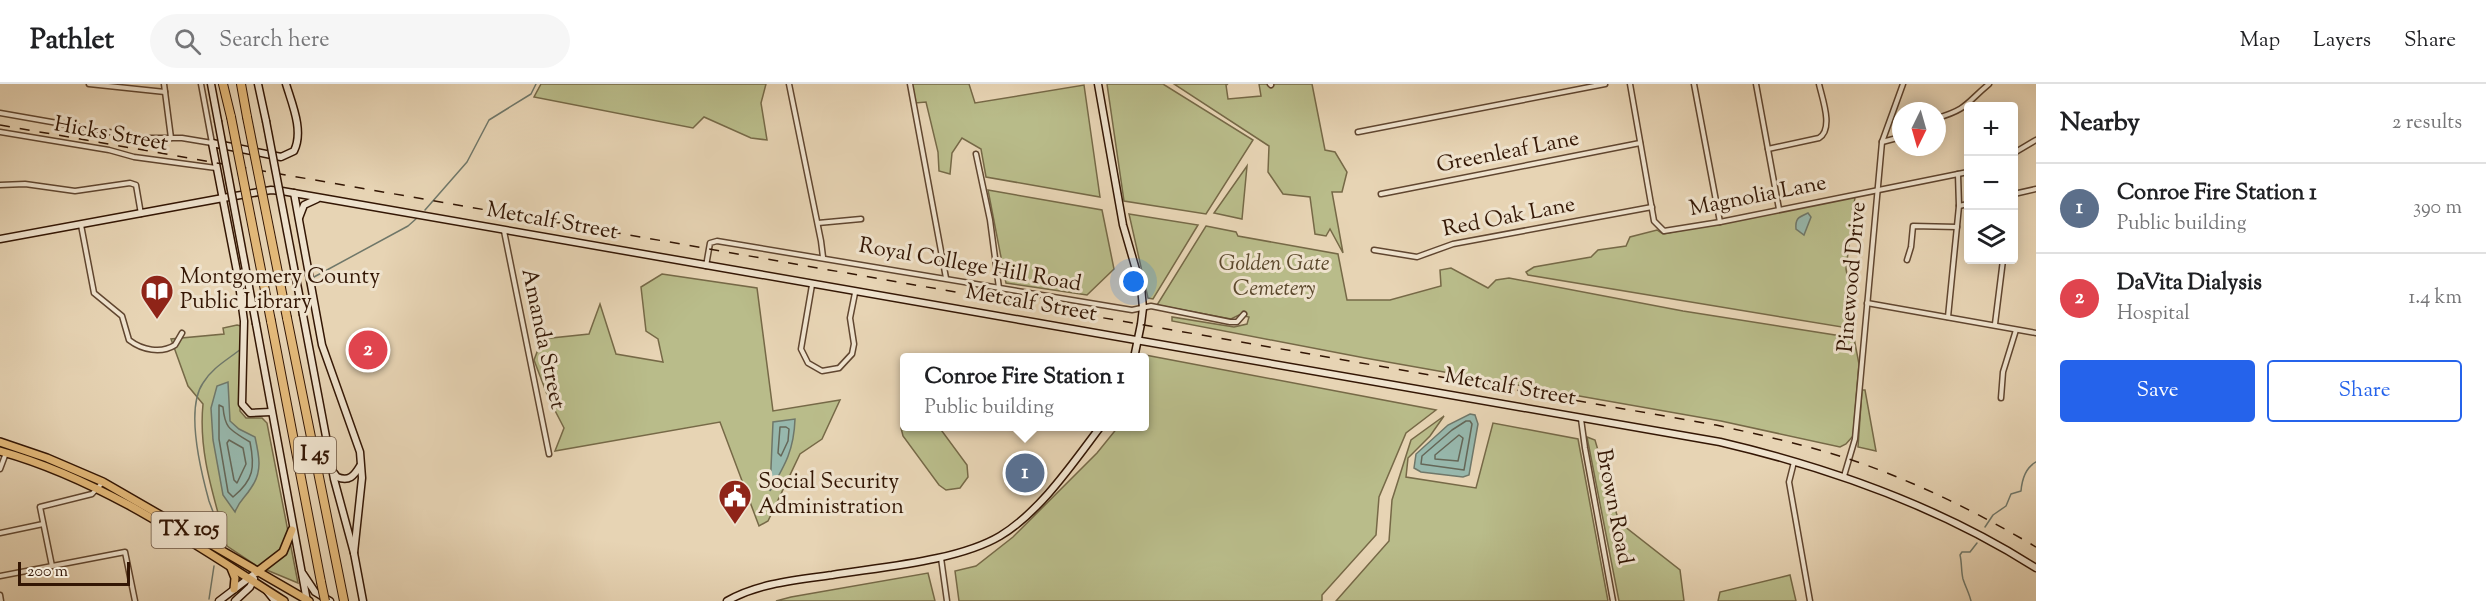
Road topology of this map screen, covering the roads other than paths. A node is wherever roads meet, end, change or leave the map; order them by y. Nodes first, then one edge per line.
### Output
1 (89, 84) edge
2 (164, 84) edge
3 (201, 84) edge
4 (211, 84) edge
5 (223, 84) edge
6 (241, 84) edge
7 (258, 84) edge
8 (286, 84) edge
9 (789, 84) edge
10 (909, 84) edge
11 (1098, 84) edge
12 (1605, 84) edge
13 (1630, 84) edge
14 (1694, 84) edge
15 (1756, 84) edge
16 (1819, 84) edge
17 (1903, 84) edge
18 (1989, 84) edge
19 (121, 86) edge
20 (165, 92) junction
21 (0, 113) edge
22 (1946, 116) edge
23 (0, 132) edge
24 (1358, 132) dead end
25 (171, 138) junction
26 (1892, 139) edge
27 (2036, 140) edge
28 (1882, 142) junction
29 (212, 143) junction
30 (1640, 144) junction
31 (1768, 149) junction
32 (2018, 150) edge
33 (976, 154) dead end
34 (216, 168) junction
35 (1964, 173) edge
36 (1958, 174) junction
37 (0, 185) edge
38 (1878, 189) junction
39 (2036, 189) edge
40 (294, 193) junction
41 (2018, 193) edge
42 (1382, 194) dead end
43 (223, 198) junction
44 (320, 198) junction
45 (1964, 205) edge
46 (1959, 206) junction
47 (1652, 207) junction
48 (1779, 210) junction
49 (141, 215) junction
50 (298, 219) junction
51 (861, 219) dead end
52 (1720, 222) junction
53 (818, 224) junction
54 (81, 225) junction
55 (1957, 227) junction
56 (504, 231) junction
57 (0, 239) edge
58 (1374, 250) dead end
59 (823, 257) junction
60 (1907, 260) dead end
61 (2003, 264) edge
62 (706, 267) junction
63 (946, 278) junction
64 (812, 285) junction
65 (999, 288) junction
66 (855, 293) junction
67 (1867, 303) junction
68 (1143, 308) junction
69 (1244, 314) dead end
70 (1948, 317) junction
71 (1995, 325) junction
72 (2016, 330) junction
73 (182, 333) dead end
74 (2036, 333) edge
75 (1137, 340) junction
76 (1135, 353) edge
77 (2001, 398) dead end
78 (271, 412) junction
79 (1581, 418) junction
80 (1097, 431) edge
81 (0, 442) edge
82 (27, 450) junction
83 (3, 452) edge
84 (549, 454) dead end
85 (1794, 461) junction
86 (361, 466) junction
87 (0, 469) edge
88 (333, 469) junction
89 (1844, 476) junction
90 (103, 482) junction
91 (98, 489) junction
92 (43, 524) junction
93 (184, 528) junction
94 (172, 530) junction
95 (292, 530) junction
96 (0, 533) edge
97 (354, 553) junction
98 (941, 557) junction
99 (52, 566) junction
100 (231, 568) junction
101 (300, 568) junction
102 (2036, 568) edge
103 (257, 572) junction
104 (0, 576) edge
105 (251, 580) junction
106 (264, 588) junction
107 (234, 589) junction
108 (0, 595) edge
109 (361, 599) edge
110 (307, 600) edge
111 (1, 601) edge
112 (135, 601) edge
113 (219, 601) edge
114 (235, 601) edge
115 (275, 601) edge
116 (284, 601) edge
117 (325, 601) edge
118 (330, 601) edge
119 (344, 601) edge
120 (727, 601) edge
121 (947, 601) edge
122 (1613, 601) edge
123 (1810, 601) edge

1 - 19 street
2 - 20 street
3 - 29 street
4 - 78 street, bridge
5 - 117 highway, I 45, bridge
6 - 119 highway, I 45, bridge
7 - 88 street, bridge
8 - 29 street
9 - 53 street
10 - 63 street
11 - 68 street
12 - 24 street
13 - 30 street
14 - 52 street
15 - 31 street
16 - 31 street
17 - 28 street, Pinewood Drive
18 - 22 street
19 - 20 street
20 - 25 street
21 - 25 street
23 - 34 street, Hicks Street
25 - 29 street
26 - 28 street
27 - 32 street
28 - 38 street, Pinewood Drive
29 - 34 street
30 - 42 street, Greenleaf Lane
30 - 47 street
31 - 48 street
33 - 65 street
34 - 43 street
35 - 36 street, Magnolia Lane
36 - 38 street, Magnolia Lane
36 - 46 street
37 - 49 street
38 - 48 street, Magnolia Lane
38 - 67 street, Pinewood Drive
39 - 41 street
40 - 43 street, Metcalf Street
40 - 44 street, Metcalf Street
40 - 50 street
43 - 49 street, Metcalf Street
43 - 78 street
44 - 50 street
44 - 56 street, Metcalf Street
45 - 46 street
46 - 55 street
47 - 52 street, Magnolia Lane
47 - 58 street, Red Oak Lane
48 - 52 street, Magnolia Lane
49 - 54 street, Metcalf Street
50 - 86 street
51 - 53 street
53 - 59 street
54 - 57 street, Metcalf Street
54 - 73 street
55 - 60 street
55 - 70 street
56 - 62 street, Metcalf Street
56 - 84 street, Amanda Street
59 - 62 street, Royal College Hill Road
59 - 63 street, Royal College Hill Road
61 - 71 street
62 - 64 street, Metcalf Street
63 - 65 street, Royal College Hill Road
64 - 66 street, Metcalf Street
64 - 66 street
65 - 68 street, Royal College Hill Road
66 - 75 street, Metcalf Street
67 - 70 street
67 - 89 street, Pinewood Drive
68 - 69 street, Royal College Hill Road
68 - 75 street
70 - 71 street
71 - 72 street
72 - 74 street
72 - 77 street
75 - 76 street
75 - 79 street, Metcalf Street
78 - 95 street
79 - 85 street, Metcalf Street
79 - 122 street, Brown Road
80 - 98 street
81 - 82 main road, TX 105
82 - 83 main road
82 - 90 main road, TX 105
83 - 87 street
83 - 91 main road, TX 105
85 - 89 street, Metcalf Street
85 - 123 street
86 - 88 street
86 - 97 street
88 - 97 street
89 - 102 street, Metcalf Street
90 - 91 street
90 - 93 main road, TX 105
91 - 92 street
91 - 94 main road, TX 105
92 - 96 street
92 - 99 street
93 - 94 main road
93 - 103 main road, TX 105
94 - 100 main road, TX 105
95 - 101 street
95 - 103 main road
97 - 109 street
98 - 120 street
98 - 121 street
99 - 104 street
99 - 112 street
100 - 105 main road, TX 105
100 - 107 main road
101 - 110 street
101 - 118 street
103 - 105 street
103 - 110 main road, TX 105
105 - 106 main road, TX 105
105 - 107 street
105 - 114 street
106 - 115 street
106 - 116 main road, TX 105
107 - 113 street
108 - 111 street

